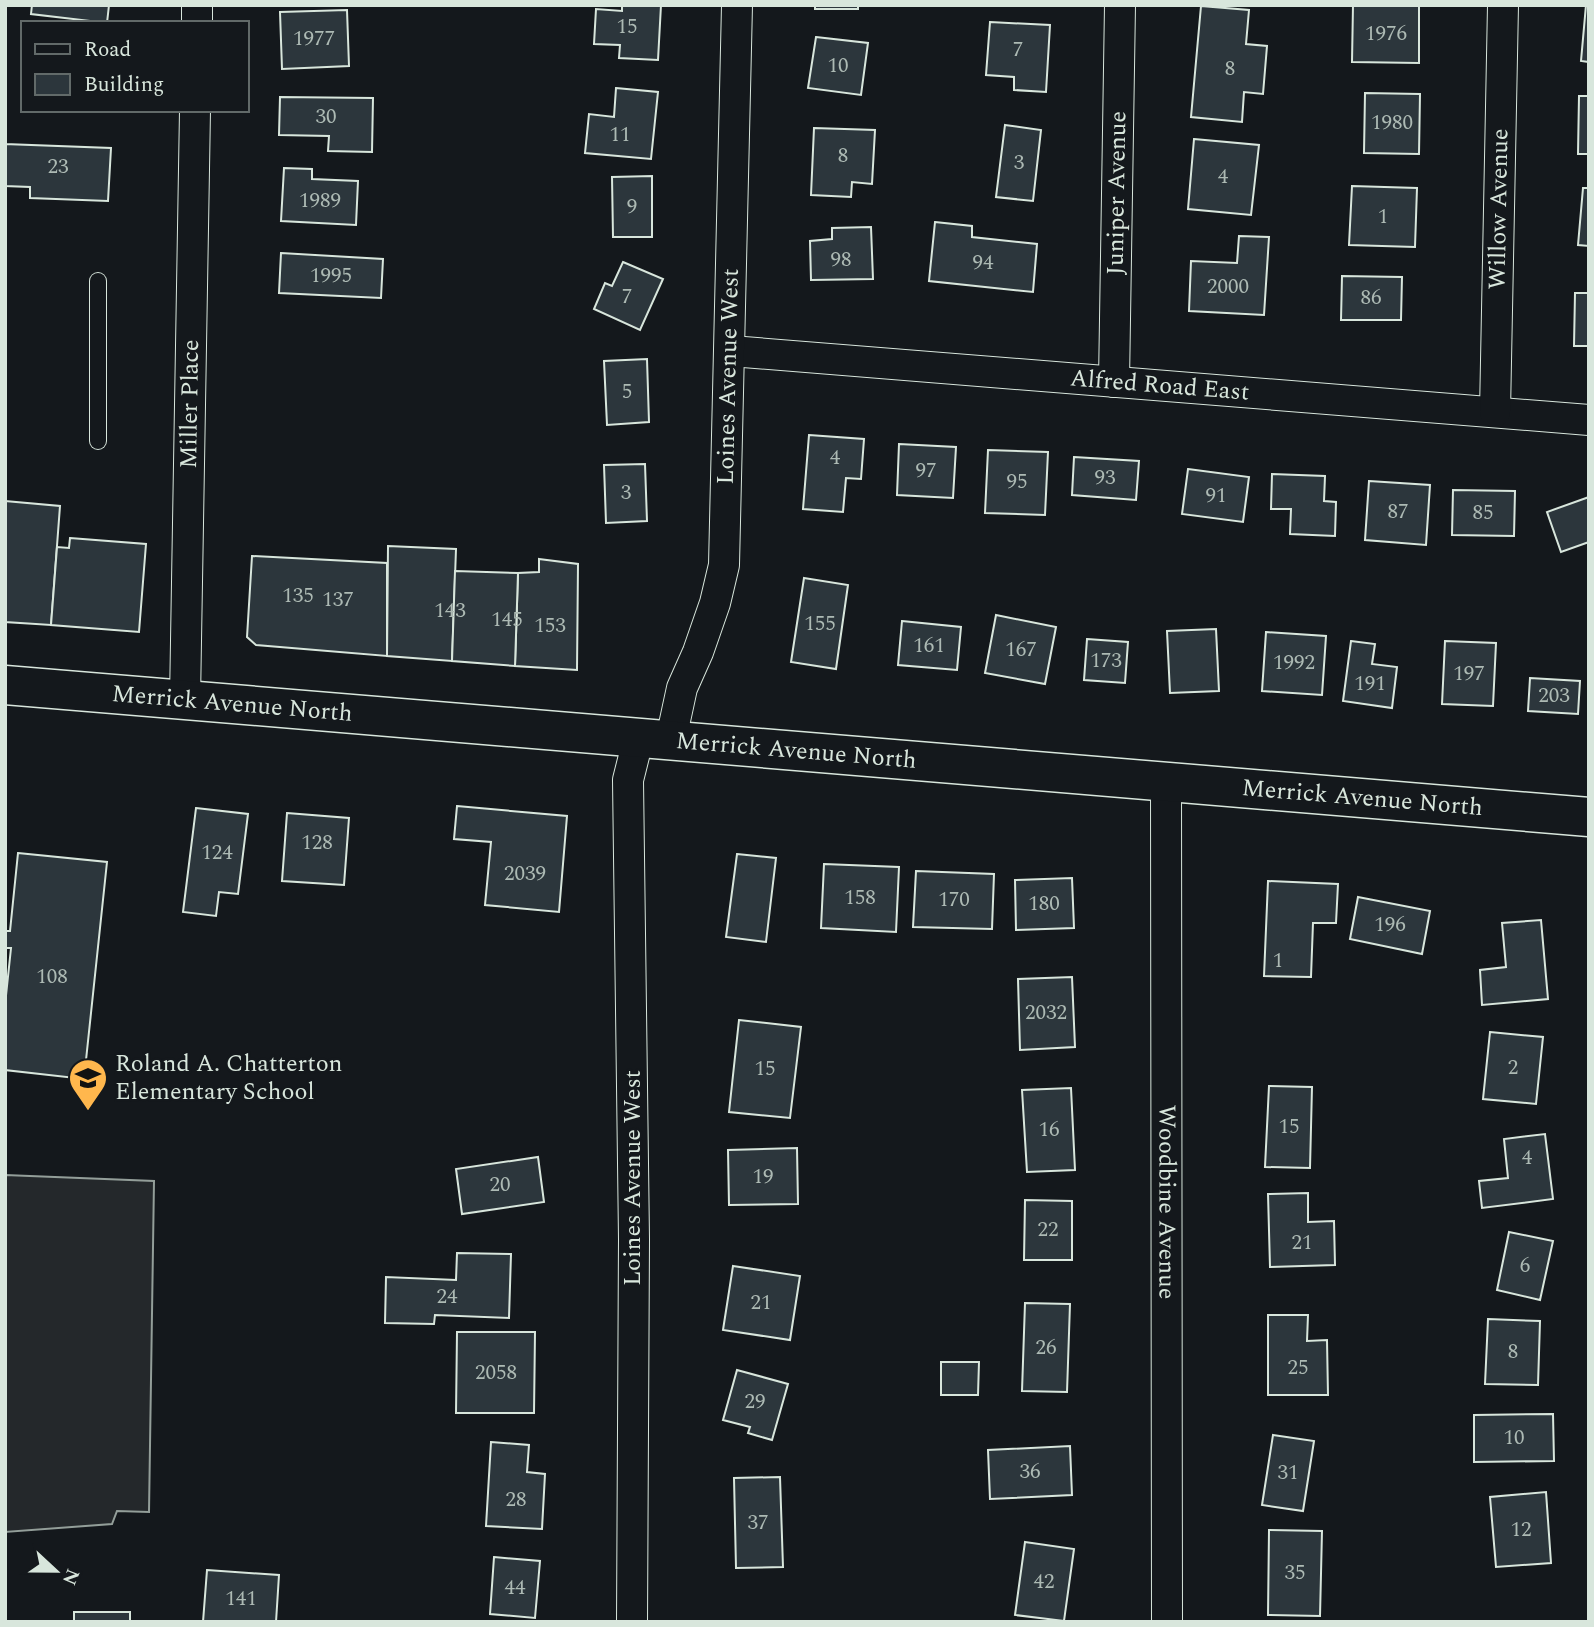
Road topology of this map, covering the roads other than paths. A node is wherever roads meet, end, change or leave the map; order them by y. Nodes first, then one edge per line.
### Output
1 (737, 5) edge
2 (1121, 5) edge
3 (1503, 5) edge
4 (195, 112) edge
5 (98, 281) dead end
6 (731, 351) junction
7 (1114, 382) junction
8 (1495, 412) junction
9 (1589, 420) edge
10 (98, 441) dead end
11 (5, 685) edge
12 (185, 700) junction
13 (655, 738) junction
14 (1166, 782) junction
15 (1589, 817) edge
16 (632, 1622) edge
17 (1167, 1622) edge

1 - 6 street, Loines Avenue West
2 - 7 street, Juniper Avenue
3 - 8 street, Willow Avenue
4 - 12 street, Miller Place
5 - 10 lane
6 - 7 street, Alfred Road East
6 - 13 street, Loines Avenue West
7 - 8 street, Alfred Road East
8 - 9 street, Alfred Road East
11 - 12 main road, Merrick Avenue North
12 - 13 main road, Merrick Avenue North
13 - 14 main road, Merrick Avenue North
13 - 16 street, Loines Avenue West
14 - 15 main road, Merrick Avenue North
14 - 17 street, Woodbine Avenue

